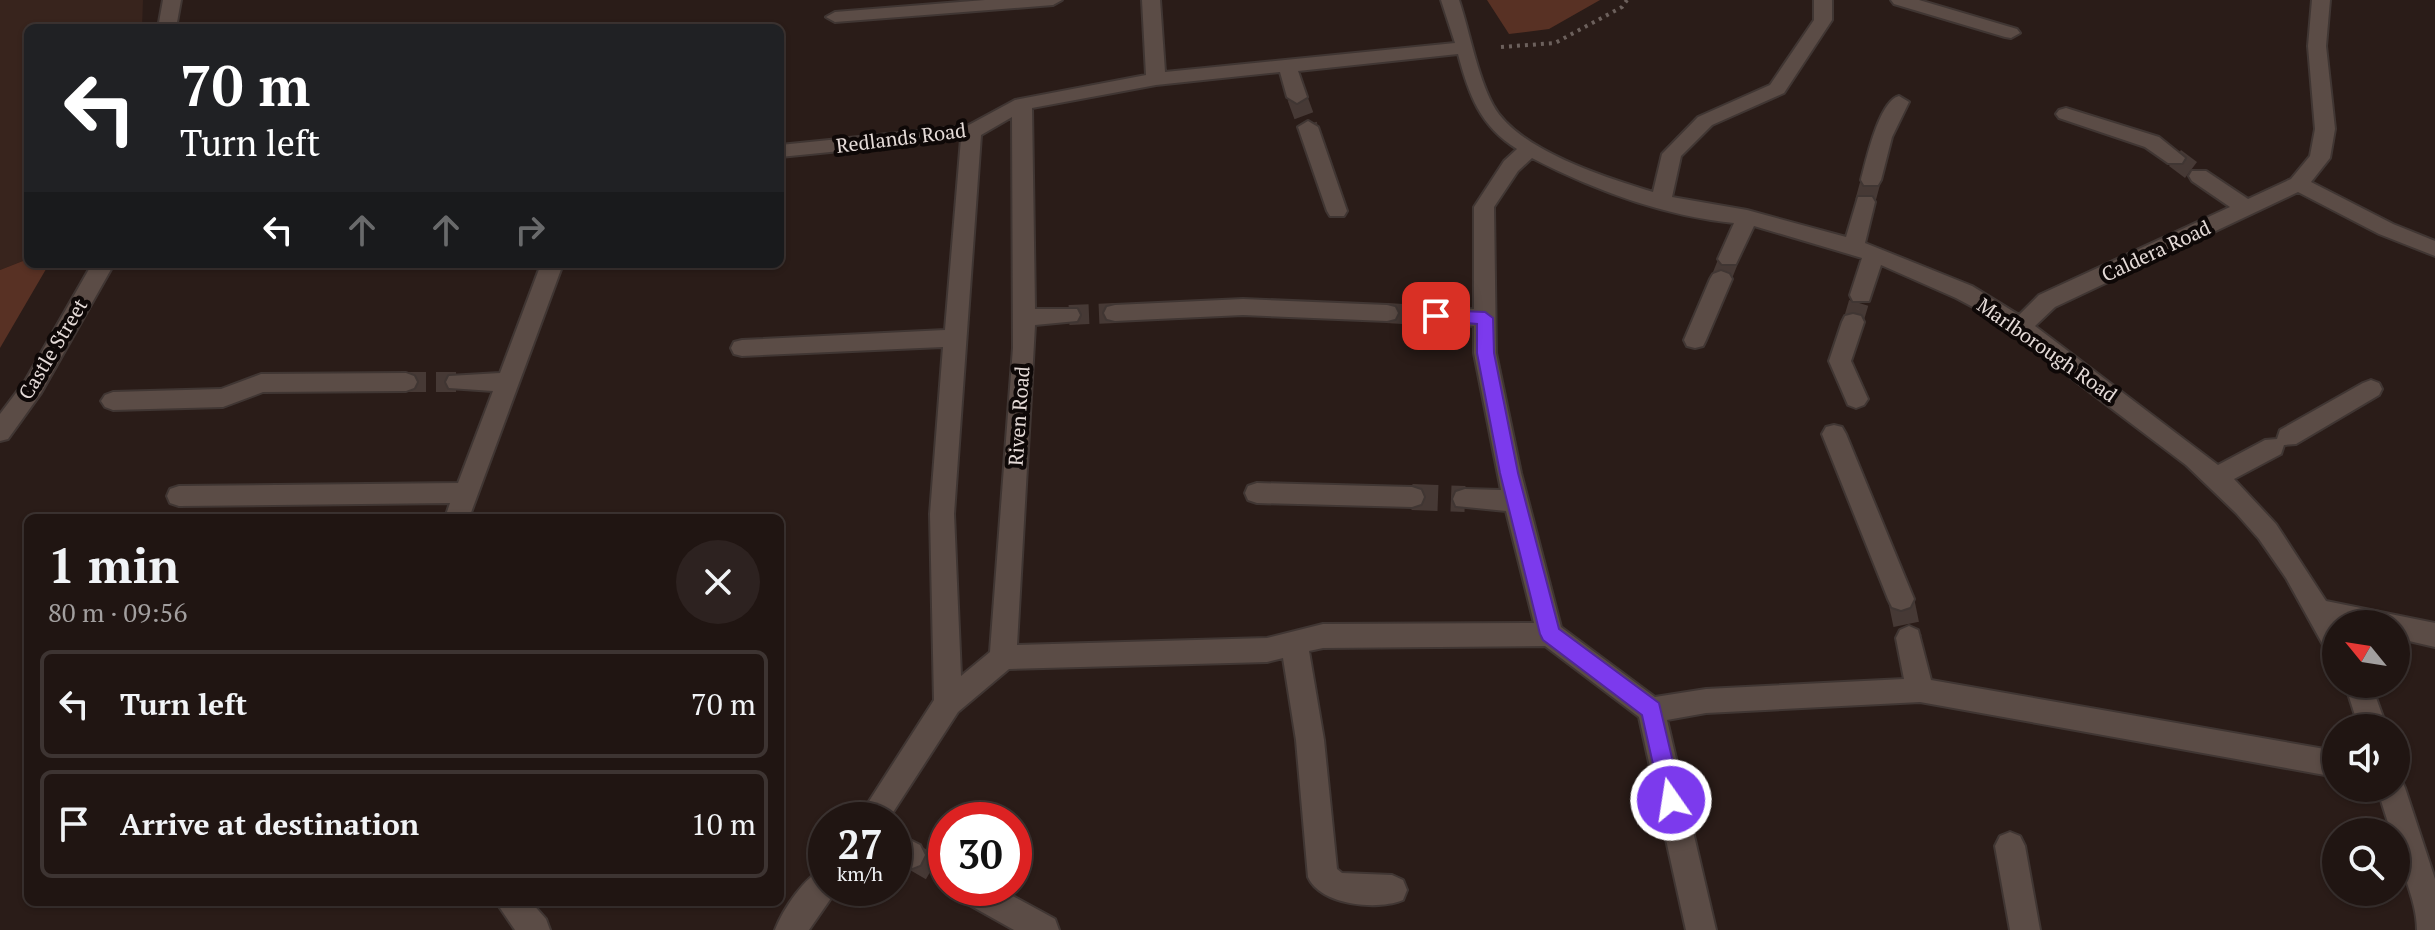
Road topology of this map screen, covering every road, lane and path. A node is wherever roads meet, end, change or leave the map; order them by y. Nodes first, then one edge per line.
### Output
1 (172, 0) edge
2 (1053, 0) edge
3 (1151, 0) edge
4 (1450, 0) edge
5 (1627, 0) edge
6 (1823, 0) edge
7 (1900, 0) edge
8 (2321, 0) edge
9 (835, 17) dead end
10 (168, 24) edge
11 (2011, 33) dead end
12 (1466, 48) junction
13 (1287, 66) junction
14 (1156, 79) junction
15 (1297, 97) tunnel mouth
16 (1899, 102) dead end
17 (1022, 104) junction
18 (2066, 114) dead end
19 (1308, 127) tunnel mouth
20 (971, 132) junction
21 (1531, 148) junction
22 (784, 151) edge
23 (2175, 158) tunnel mouth
24 (2199, 176) tunnel mouth
25 (1871, 180) tunnel mouth
26 (2298, 184) junction
27 (1661, 201) junction
28 (1865, 202) tunnel mouth
29 (2246, 208) junction
30 (1337, 211) dead end
31 (1747, 217) junction
32 (2435, 249) edge
33 (1863, 251) junction
34 (101, 268) edge
35 (551, 268) edge
36 (1861, 295) tunnel mouth
37 (1115, 313) tunnel mouth
38 (1387, 313) tunnel mouth
39 (1069, 315) tunnel mouth
40 (1436, 316) tunnel mouth
41 (1024, 318) junction
42 (1485, 318) junction
43 (1853, 322) tunnel mouth
44 (2020, 327) junction
45 (955, 338) junction
46 (1695, 340) dead end
47 (742, 348) dead end
48 (406, 382) tunnel mouth
49 (457, 382) tunnel mouth
50 (508, 382) junction
51 (2371, 389) dead end
52 (1856, 399) dead end
53 (113, 401) dead end
54 (0, 432) edge
55 (1834, 434) dead end
56 (2216, 477) junction
57 (466, 493) junction
58 (1257, 493) dead end
59 (179, 496) dead end
60 (1412, 497) tunnel mouth
61 (1465, 499) tunnel mouth
62 (1517, 501) junction
63 (458, 514) edge
64 (1901, 599) tunnel mouth
65 (2317, 610) junction
66 (2322, 611) edge
67 (2322, 619) edge
68 (2410, 630) edge
69 (1550, 634) junction
70 (2435, 635) edge
71 (1909, 638) tunnel mouth
72 (1294, 643) junction
73 (1003, 657) junction
74 (1920, 690) junction
75 (948, 703) junction
76 (1651, 710) junction
77 (2322, 762) edge
78 (883, 802) edge
79 (2395, 802) edge
80 (2010, 846) dead end
81 (1392, 890) dead end
82 (514, 906) edge
83 (808, 906) edge
84 (1001, 906) edge
85 (2433, 921) edge
86 (535, 930) edge
87 (790, 930) edge
88 (1044, 930) edge
89 (1701, 930) edge
90 (2025, 930) edge

1 - 10 street
2 - 9 street
3 - 14 street
4 - 12 street, Marlborough Road
5 - 12 path
6 - 27 street
7 - 11 street
8 - 26 street, Caldera Road
12 - 13 street, Redlands Road
12 - 21 street, Marlborough Road
13 - 14 street, Redlands Road
13 - 15 street
14 - 17 street, Redlands Road
16 - 25 street
17 - 20 street, Redlands Road
17 - 41 street, Riven Road
18 - 23 street
19 - 30 street
20 - 22 street, Redlands Road
20 - 45 street
21 - 27 street, Marlborough Road
21 - 42 street
24 - 29 street
26 - 29 street, Caldera Road
26 - 32 street
27 - 31 street, Marlborough Road
28 - 33 street
29 - 44 street, Caldera Road
31 - 33 street, Marlborough Road
31 - 46 street
33 - 36 street
33 - 44 street, Marlborough Road
34 - 54 street, Castle Street
35 - 50 street
37 - 38 street
39 - 41 street
40 - 42 street
41 - 73 street, Riven Road
42 - 62 street
43 - 52 street
44 - 56 street, Marlborough Road
45 - 47 street
45 - 75 street
48 - 53 street
49 - 50 street
50 - 57 street
51 - 56 street
55 - 64 street
56 - 65 street, Marlborough Road
57 - 59 street
57 - 63 street
58 - 60 street
61 - 62 street
62 - 69 street
65 - 66 street
65 - 67 street, Marlborough Road
68 - 70 street
69 - 72 street
69 - 76 street
71 - 74 street
72 - 73 street
72 - 81 street
73 - 75 street
74 - 76 street
74 - 77 street
75 - 78 street
76 - 89 street
79 - 85 street
80 - 90 street
82 - 86 street
83 - 87 street
84 - 88 street

